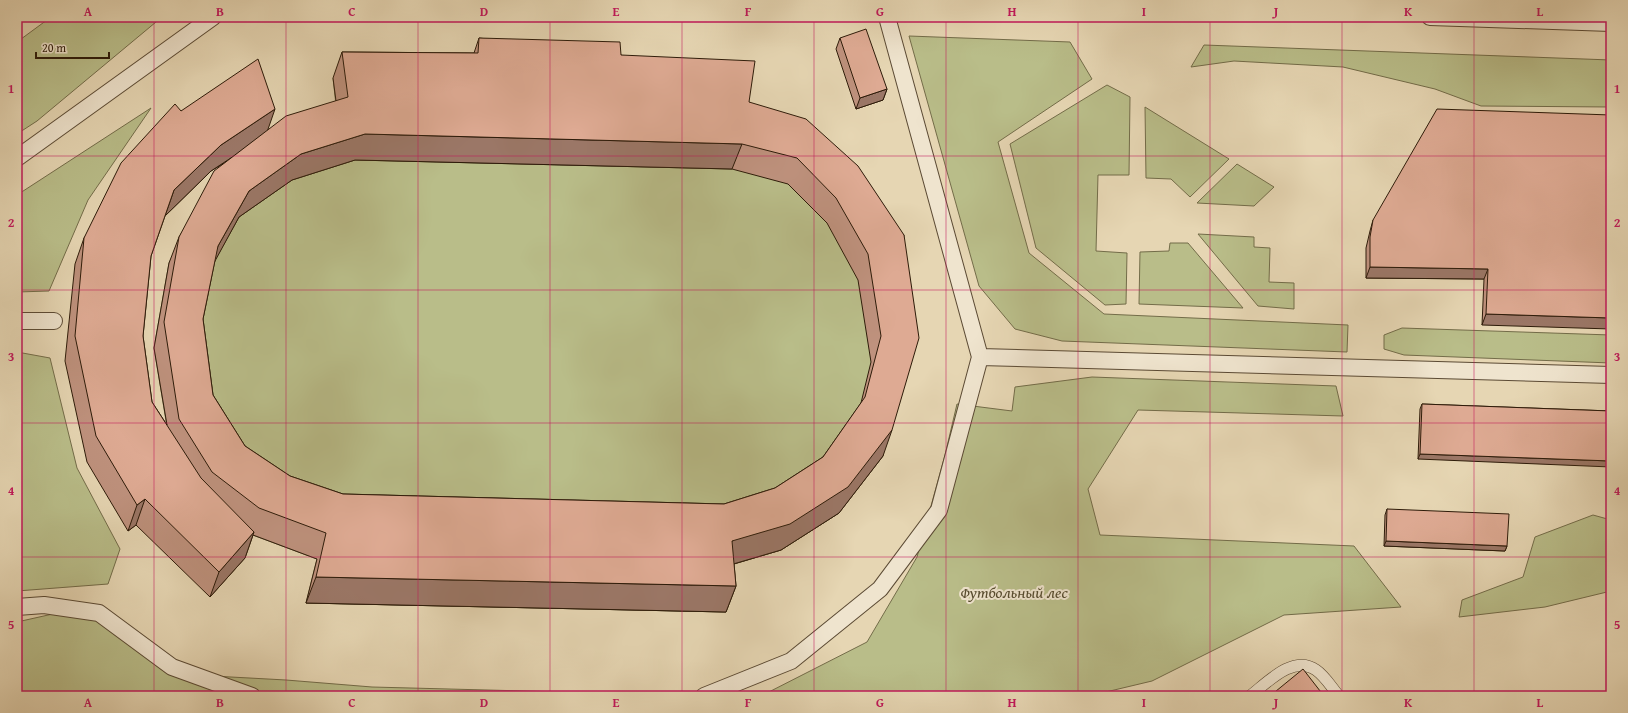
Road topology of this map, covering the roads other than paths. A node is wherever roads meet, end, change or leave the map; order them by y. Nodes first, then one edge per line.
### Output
1 (213, 17) edge
2 (887, 17) edge
3 (1430, 17) edge
4 (1611, 23) edge
5 (17, 158) edge
6 (17, 321) edge
7 (54, 321) dead end
8 (980, 357) junction
9 (1611, 375) edge
10 (17, 607) edge
11 (252, 696) edge
12 (704, 696) edge
13 (1250, 696) edge
14 (1339, 696) edge

1 - 5 street
2 - 8 street
3 - 4 street
6 - 7 street
8 - 9 street
8 - 12 street
10 - 11 street
13 - 14 lane

